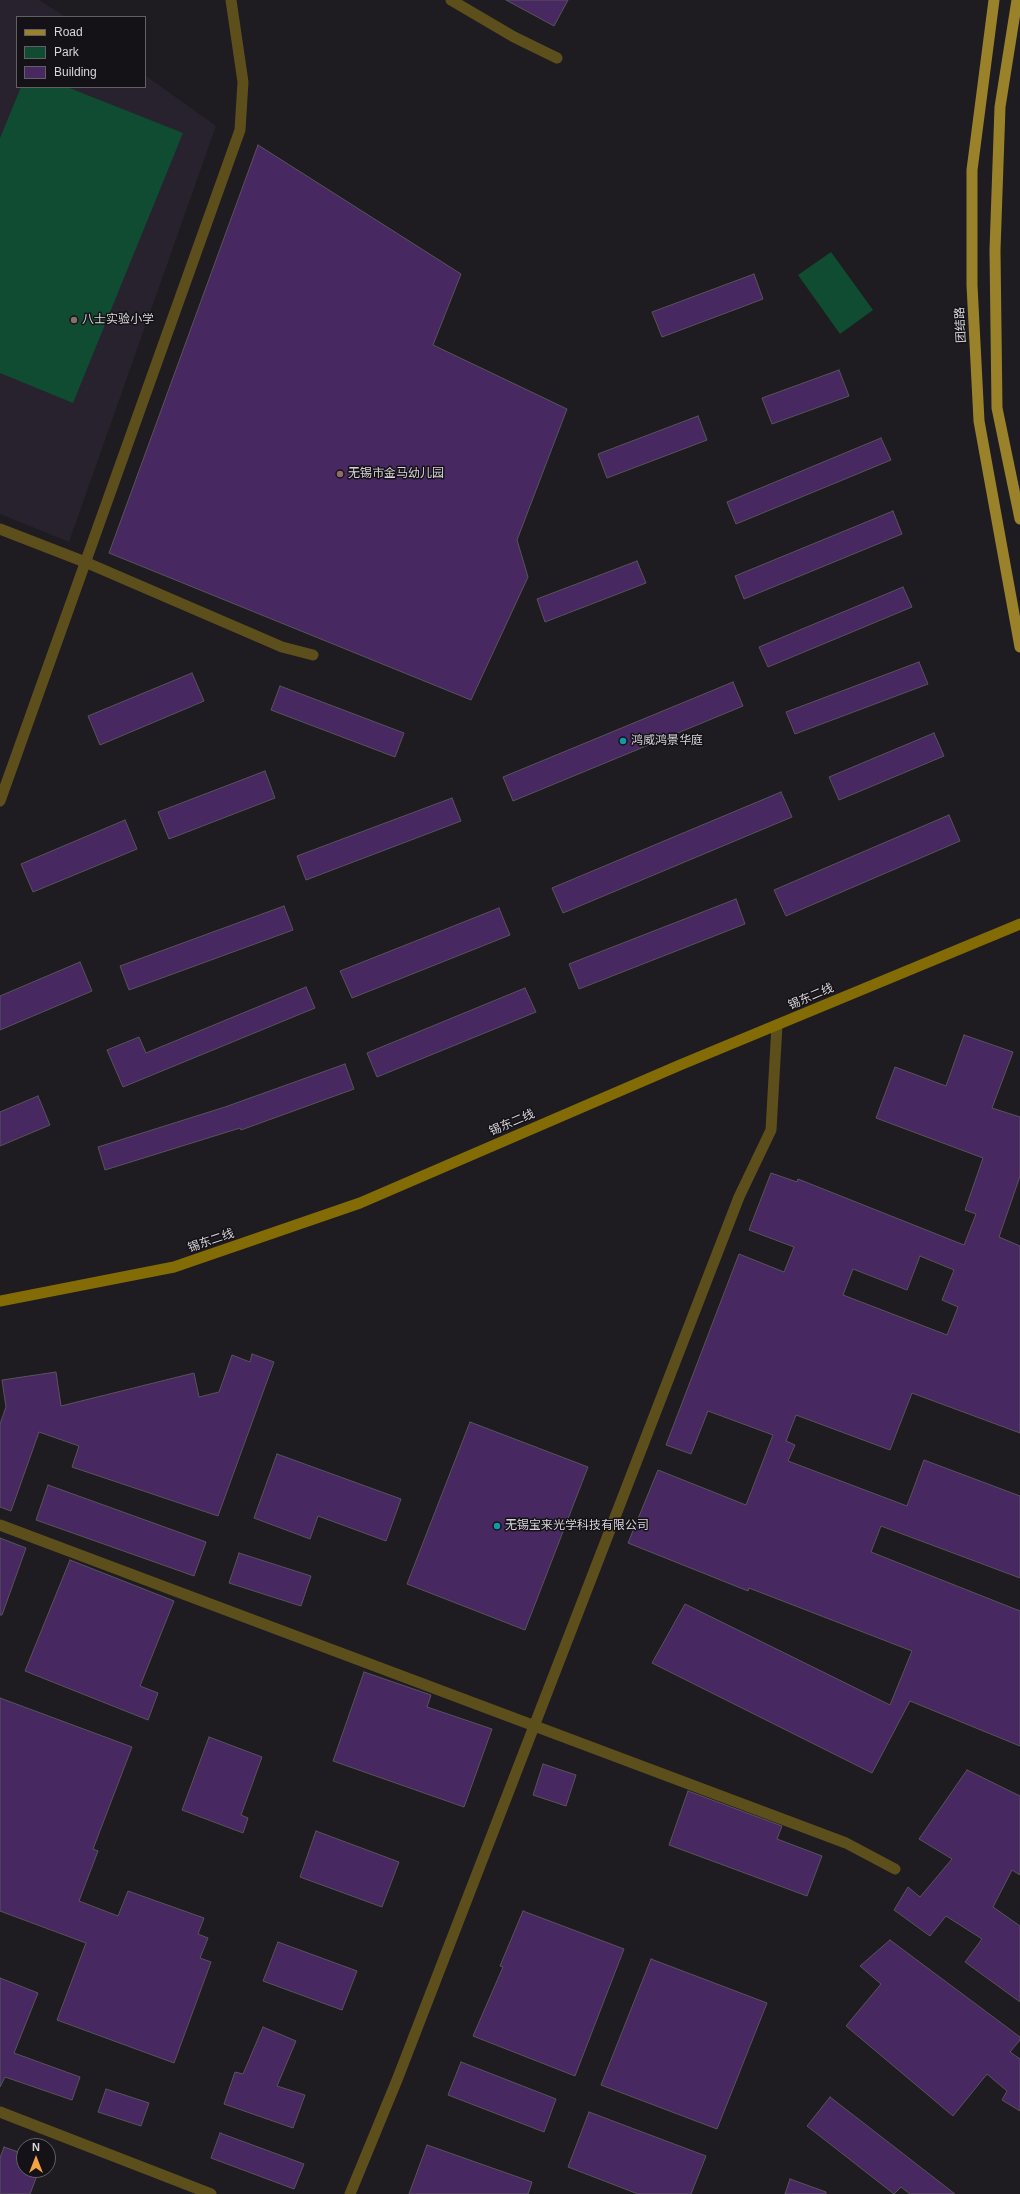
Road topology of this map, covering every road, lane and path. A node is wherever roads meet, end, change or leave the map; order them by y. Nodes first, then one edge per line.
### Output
1 (231, 0) edge
2 (451, 0) edge
3 (994, 0) edge
4 (1017, 0) edge
5 (557, 58) dead end
6 (1020, 519) edge
7 (0, 528) edge
8 (85, 562) junction
9 (1020, 647) edge
10 (313, 654) dead end
11 (0, 801) edge
12 (1020, 924) edge
13 (777, 1025) junction
14 (0, 1301) edge
15 (0, 1524) edge
16 (532, 1725) junction
17 (895, 1869) dead end
18 (0, 2112) edge
19 (211, 2194) edge
20 (350, 2194) edge

1 - 8 street
2 - 5 street
3 - 9 main road, 团结路
4 - 6 main road
7 - 8 street
8 - 10 street
8 - 11 street
12 - 13 main road, 锡东二线
13 - 14 main road, 锡东二线
13 - 16 street
15 - 16 street
16 - 17 street
16 - 20 street
18 - 19 street

